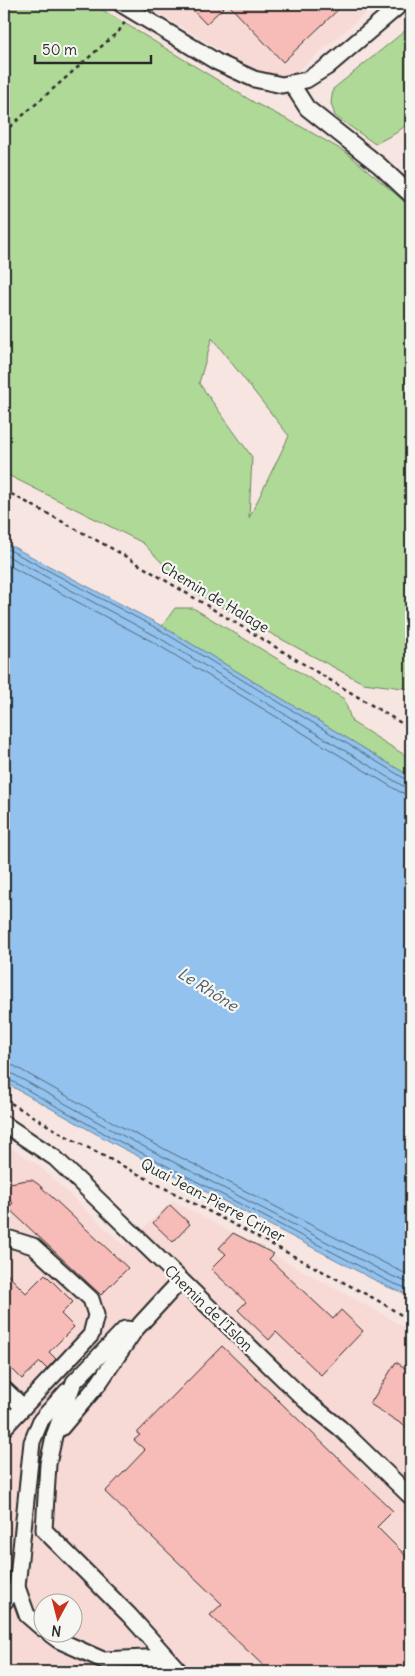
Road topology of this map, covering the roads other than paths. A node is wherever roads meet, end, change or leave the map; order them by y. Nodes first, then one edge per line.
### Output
1 (401, 4) edge
2 (127, 7) edge
3 (291, 83) junction
4 (411, 195) edge
5 (4, 1124) edge
6 (4, 1236) edge
7 (181, 1280) junction
8 (135, 1330) junction
9 (74, 1382) junction
10 (4, 1389) edge
11 (22, 1407) junction
12 (4, 1428) edge
13 (54, 1436) junction
14 (411, 1497) edge
15 (17, 1587) junction
16 (4, 1602) edge
17 (32, 1619) edge
18 (67, 1644) edge
19 (166, 1657) junction
20 (180, 1672) edge

1 - 3 street
2 - 3 street
3 - 4 street
5 - 7 street, Chemin de l'Islon
6 - 11 street
7 - 8 street
7 - 14 street, Chemin de l'Islon
8 - 9 street
8 - 13 street
9 - 13 street
9 - 15 street
10 - 11 street
11 - 12 street
13 - 19 street
15 - 16 street
15 - 17 street
18 - 19 street
19 - 20 street

